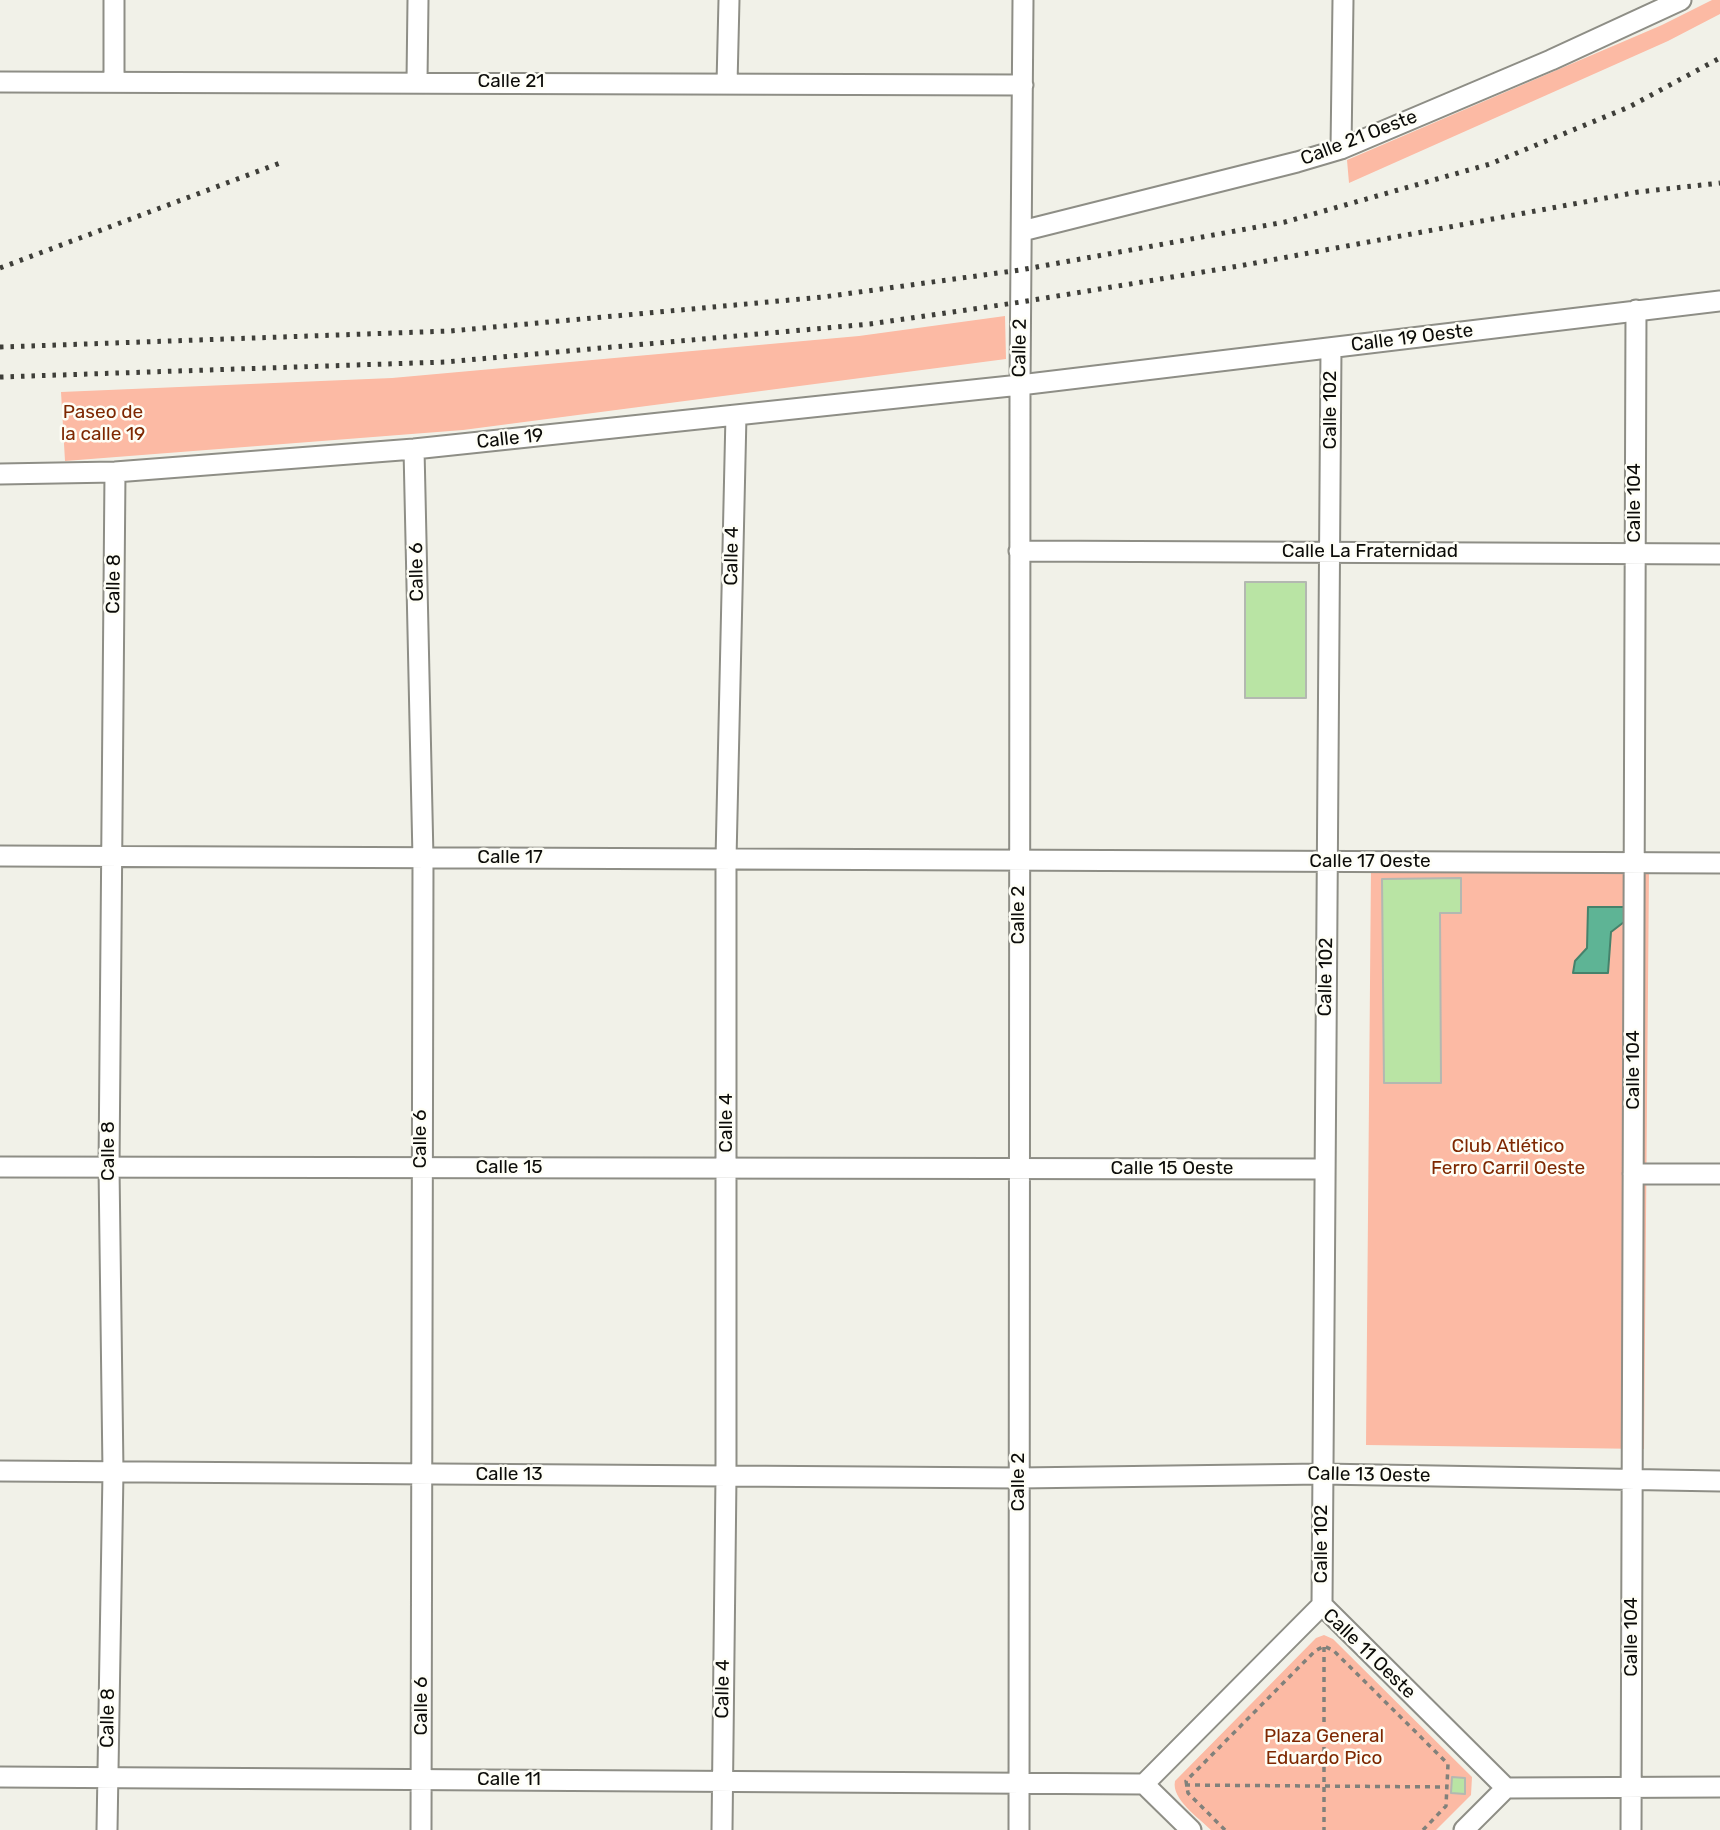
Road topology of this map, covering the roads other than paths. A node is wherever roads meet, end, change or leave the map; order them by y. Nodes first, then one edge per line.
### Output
1 (114, 0) edge
2 (418, 0) edge
3 (729, 0) edge
4 (1023, 0) edge
5 (1343, 0) edge
6 (1681, 0) edge
7 (1650, 8) edge
8 (0, 82) edge
9 (114, 82) junction
10 (417, 82) junction
11 (727, 84) junction
12 (1023, 85) junction
13 (1341, 149) junction
14 (1022, 231) junction
15 (1720, 301) edge
16 (1636, 310) junction
17 (1331, 348) junction
18 (1020, 385) junction
19 (736, 415) junction
20 (414, 449) junction
21 (116, 472) junction
22 (0, 474) edge
23 (1019, 551) junction
24 (1330, 552) junction
25 (1635, 554) junction
26 (1720, 554) edge
27 (0, 856) edge
28 (111, 857) junction
29 (423, 858) junction
30 (726, 859) junction
31 (1019, 860) junction
32 (1327, 862) junction
33 (1634, 863) junction
34 (1720, 863) edge
35 (0, 1167) edge
36 (109, 1167) junction
37 (421, 1167) junction
38 (727, 1168) junction
39 (1019, 1169) junction
40 (1324, 1170) junction
41 (1633, 1174) junction
42 (1720, 1174) edge
43 (0, 1471) edge
44 (113, 1472) junction
45 (422, 1474) junction
46 (1322, 1474) junction
47 (726, 1476) junction
48 (1019, 1478) junction
49 (1633, 1479) junction
50 (1720, 1481) edge
51 (1322, 1605) junction
52 (0, 1777) edge
53 (107, 1778) junction
54 (422, 1779) junction
55 (722, 1781) junction
56 (1019, 1782) junction
57 (1144, 1784) junction
58 (1632, 1787) junction
59 (1720, 1787) edge
60 (1506, 1788) junction
61 (107, 1830) edge
62 (421, 1830) edge
63 (722, 1830) edge
64 (1019, 1830) edge
65 (1191, 1830) edge
66 (1464, 1830) edge
67 (1632, 1830) edge

1 - 9 street
2 - 10 street
3 - 11 street
4 - 12 street, Calle 2
5 - 13 street
6 - 7 street, Calle 21 Oeste
7 - 13 street, Calle 21 Oeste
8 - 9 street, Calle 21
9 - 10 street, Calle 21
10 - 11 street, Calle 21
11 - 12 street, Calle 21
12 - 14 street, Calle 2
13 - 14 street, Calle 21 Oeste
14 - 18 street, Calle 2
15 - 16 street, Calle 19 Oeste
16 - 17 street, Calle 19 Oeste
16 - 25 street, Calle 104
17 - 18 street, Calle 19 Oeste
17 - 24 street, Calle 102
18 - 19 street, Calle 19
18 - 23 street, Calle 2
19 - 20 street, Calle 19
19 - 30 street, Calle 4
20 - 21 street, Calle 19
20 - 29 street, Calle 6
21 - 22 street, Calle 19
21 - 28 street, Calle 8
23 - 24 street, Calle La Fraternidad
23 - 31 street, Calle 2
24 - 25 street, Calle La Fraternidad
24 - 32 street, Calle 102
25 - 26 street, Calle La Fraternidad
25 - 33 street, Calle 104
27 - 28 street, Calle 17
28 - 29 street, Calle 17
28 - 36 street, Calle 8
29 - 30 street, Calle 17
29 - 37 street, Calle 6
30 - 31 street, Calle 17
30 - 38 street, Calle 4
31 - 32 street, Calle 17 Oeste
31 - 39 street, Calle 2
32 - 33 street, Calle 17 Oeste
32 - 40 street, Calle 102
33 - 34 street, Calle 17 Oeste
33 - 41 street, Calle 104
35 - 36 street, Calle 15
36 - 37 street, Calle 15
36 - 44 street, Calle 8
37 - 38 street, Calle 15
37 - 45 street, Calle 6
38 - 39 street, Calle 15
38 - 47 street, Calle 4
39 - 40 street, Calle 15 Oeste
39 - 48 street, Calle 2
40 - 46 street, Calle 102
41 - 42 street
41 - 49 street, Calle 104
43 - 44 street, Calle 13
44 - 45 street, Calle 13
44 - 53 street, Calle 8
45 - 47 street, Calle 13
45 - 54 street, Calle 6
46 - 48 street, Calle 13 Oeste
46 - 49 street, Calle 13 Oeste
46 - 51 street, Calle 102
47 - 48 street, Calle 13
47 - 55 street, Calle 4
48 - 56 street, Calle 2
49 - 50 street, Calle 13 Oeste
49 - 58 street, Calle 104
51 - 57 street, Calle 11 Oeste
51 - 60 street, Calle 11 Oeste
52 - 53 street, Calle 11
53 - 54 street, Calle 11
53 - 61 street, Calle 8
54 - 55 street, Calle 11
54 - 62 street, Calle 6
55 - 56 street, Calle 11
55 - 63 street, Calle 4
56 - 57 street
56 - 64 street, Calle 2
57 - 65 street
58 - 59 street
58 - 60 street
58 - 67 street, Calle 104
60 - 66 street

